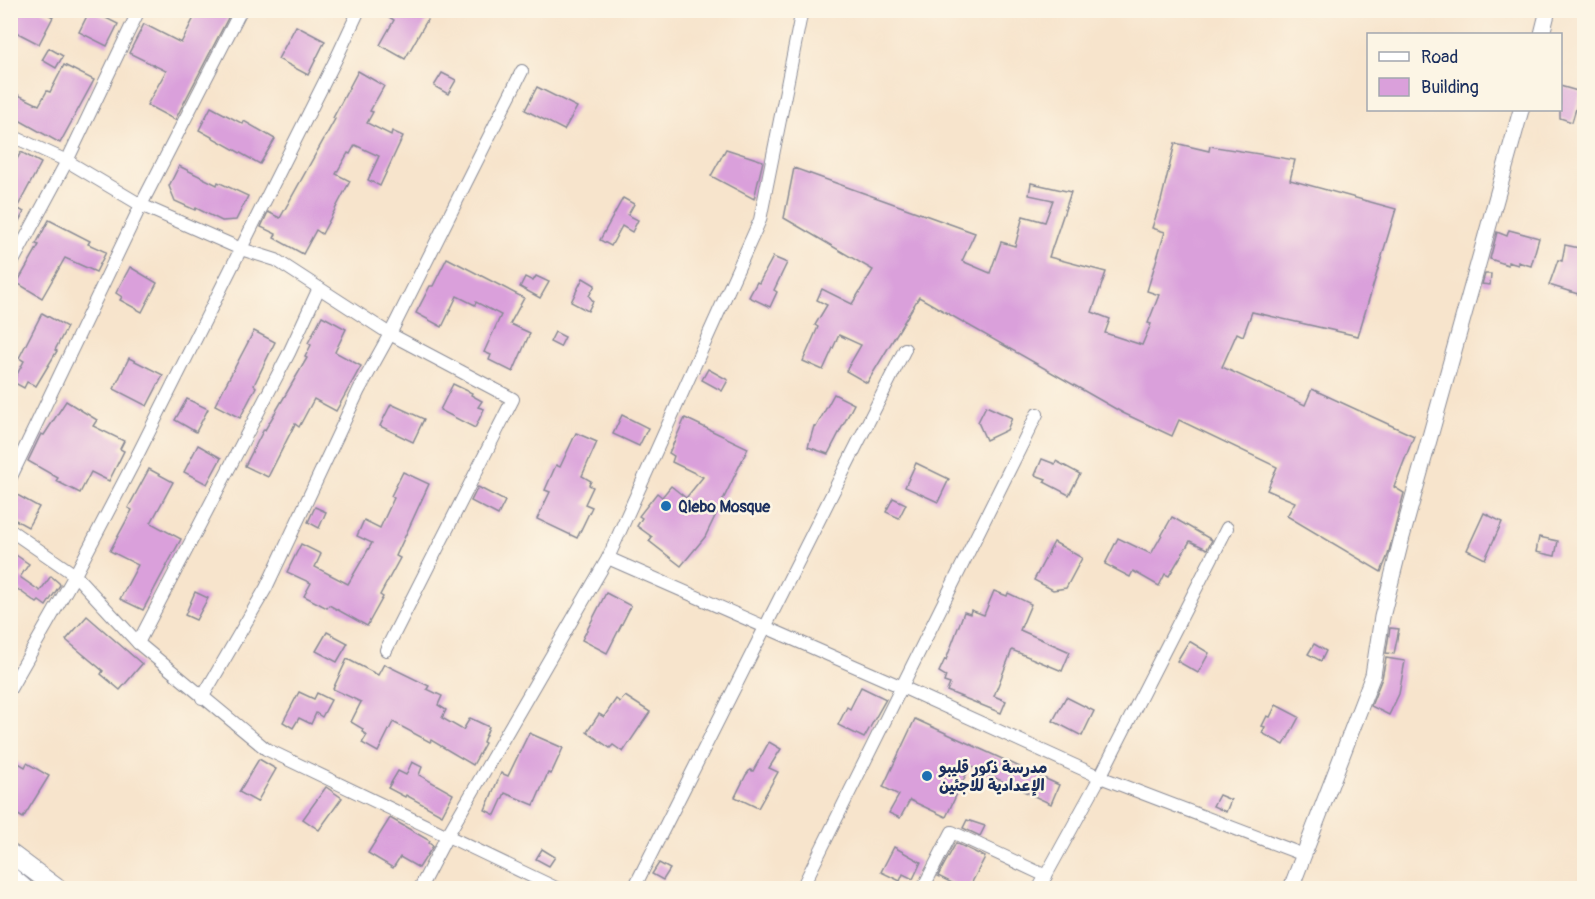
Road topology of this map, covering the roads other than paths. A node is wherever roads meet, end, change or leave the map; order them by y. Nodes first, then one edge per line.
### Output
1 (139, 10) edge
2 (241, 10) edge
3 (358, 10) edge
4 (802, 10) edge
5 (1548, 10) edge
6 (1542, 33) edge
7 (522, 71) dead end
8 (1521, 111) edge
9 (10, 135) edge
10 (67, 161) junction
11 (141, 205) junction
12 (241, 249) junction
13 (10, 267) edge
14 (319, 288) junction
15 (390, 334) junction
16 (905, 349) dead end
17 (1037, 414) dead end
18 (10, 479) edge
19 (1227, 528) dead end
20 (10, 530) edge
21 (608, 558) junction
22 (75, 575) junction
23 (765, 628) junction
24 (138, 643) junction
25 (386, 650) dead end
26 (902, 687) junction
27 (10, 689) edge
28 (202, 698) junction
29 (1100, 777) junction
30 (447, 836) junction
31 (10, 853) edge
32 (1304, 855) junction
33 (10, 876) edge
34 (1047, 876) junction
35 (24, 888) edge
36 (57, 888) edge
37 (420, 888) edge
38 (556, 888) edge
39 (634, 888) edge
40 (802, 888) edge
41 (923, 888) edge
42 (1039, 888) edge
43 (1291, 888) edge

1 - 10 street
2 - 11 street
3 - 12 street
4 - 21 street
5 - 6 street
7 - 15 street
8 - 32 street
9 - 10 street
10 - 11 street
10 - 13 street
11 - 12 street
11 - 18 street
12 - 14 street
12 - 22 street
14 - 15 street
14 - 24 street
15 - 25 street
15 - 28 street
16 - 23 street
17 - 26 street
19 - 29 street
20 - 22 street
21 - 23 street
21 - 30 street
22 - 24 street
22 - 27 street
23 - 26 street
23 - 39 street
24 - 28 street
26 - 29 street
26 - 40 street
28 - 30 street
29 - 32 street
29 - 34 street
30 - 37 street
30 - 38 street
31 - 36 main road
32 - 43 street
33 - 35 main road
34 - 41 street
34 - 42 street

